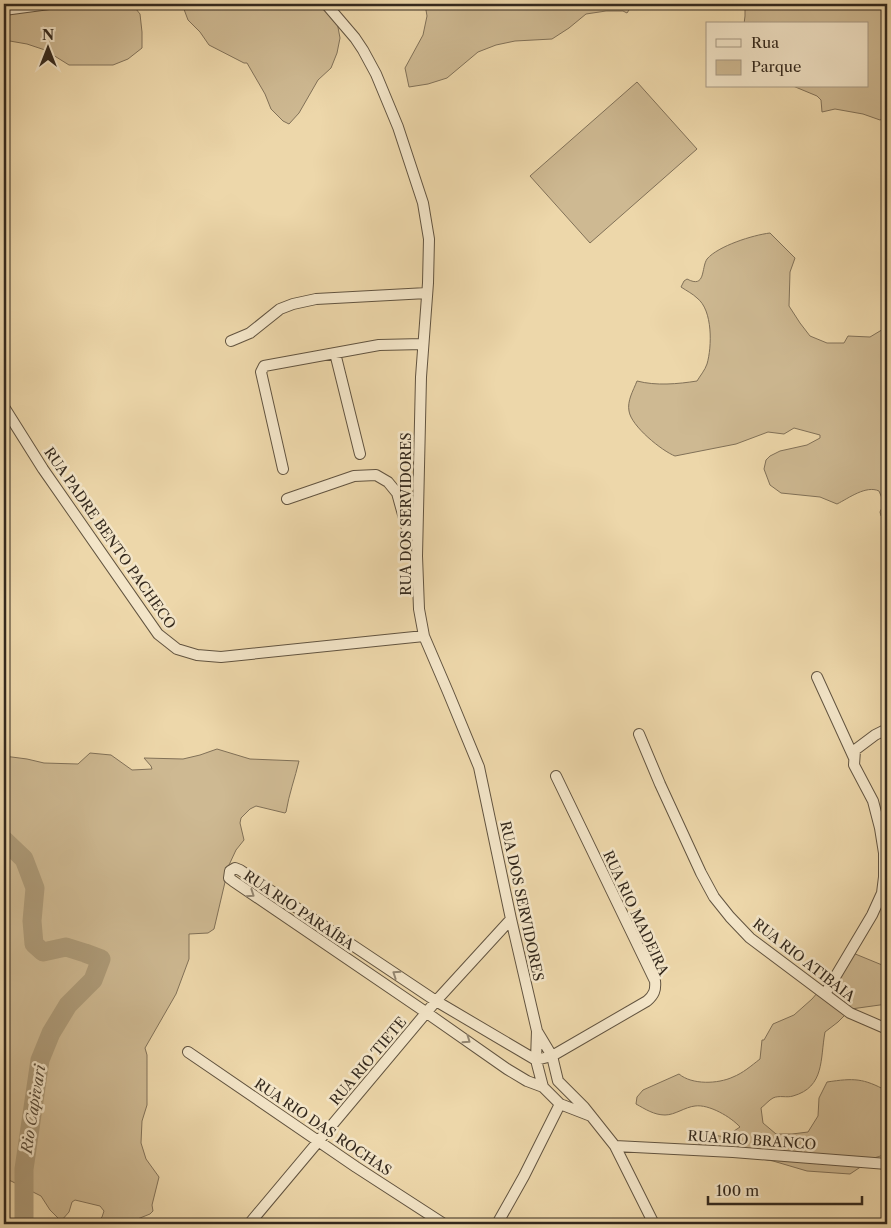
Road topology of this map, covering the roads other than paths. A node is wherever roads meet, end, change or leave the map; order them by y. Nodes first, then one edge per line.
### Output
1 (49, 4) edge
2 (326, 4) edge
3 (4, 10) edge
4 (427, 293) junction
5 (231, 341) dead end
6 (423, 344) junction
7 (335, 353) junction
8 (4, 407) edge
9 (360, 454) dead end
10 (282, 469) dead end
11 (287, 499) dead end
12 (417, 533) junction
13 (424, 636) junction
14 (817, 678) dead end
15 (887, 729) edge
16 (639, 734) dead end
17 (854, 758) junction
18 (556, 776) dead end
19 (511, 919) junction
20 (825, 994) junction
21 (436, 1001) junction
22 (427, 1012) junction
23 (887, 1028) edge
24 (537, 1031) junction
25 (188, 1052) dead end
26 (552, 1056) junction
27 (536, 1060) junction
28 (558, 1081) junction
29 (543, 1087) junction
30 (560, 1104) junction
31 (591, 1116) junction
32 (318, 1141) junction
33 (615, 1146) junction
34 (887, 1164) edge
35 (249, 1224) edge
36 (444, 1224) edge
37 (497, 1224) edge
38 (654, 1224) edge

1 - 3 street
2 - 4 street, RUA DOS SERVIDORES
4 - 5 street
4 - 6 street, RUA DOS SERVIDORES
6 - 7 street
6 - 12 street, RUA DOS SERVIDORES
7 - 9 street
7 - 10 street
8 - 13 street, RUA PADRE BENTO PACHECO
11 - 12 street
12 - 13 street, RUA DOS SERVIDORES
13 - 19 street, RUA DOS SERVIDORES
14 - 17 street
15 - 17 street
16 - 20 street, RUA RIO ATIBAIA
17 - 20 street
18 - 26 street, RUA RIO MADEIRA
19 - 21 street, RUA RIO TIETE
19 - 24 street, RUA DOS SERVIDORES
20 - 23 street, RUA RIO ATIBAIA
21 - 22 street, RUA RIO TIETE
21 -> 22 street, RUA RIO PARAÍBA
21 - 27 street, RUA RIO PARAÍBA
22 -> 29 street, RUA RIO PARAÍBA
22 - 32 street, RUA RIO TIETE
24 - 26 street, RUA DOS SERVIDORES
24 - 27 street, RUA DOS SERVIDORES
25 - 32 street, RUA RIO DAS ROCHAS
26 - 27 street, RUA RIO MADEIRA
26 - 28 street, RUA DOS SERVIDORES
27 - 29 street, RUA DOS SERVIDORES
28 - 29 street
28 - 31 street
29 - 30 street, RUA RIO PARAÍBA
30 - 31 street
30 - 37 street
31 - 33 street
32 - 35 street, RUA RIO TIETE
32 - 36 street, RUA RIO DAS ROCHAS
33 - 34 street, RUA RIO BRANCO
33 - 38 street

